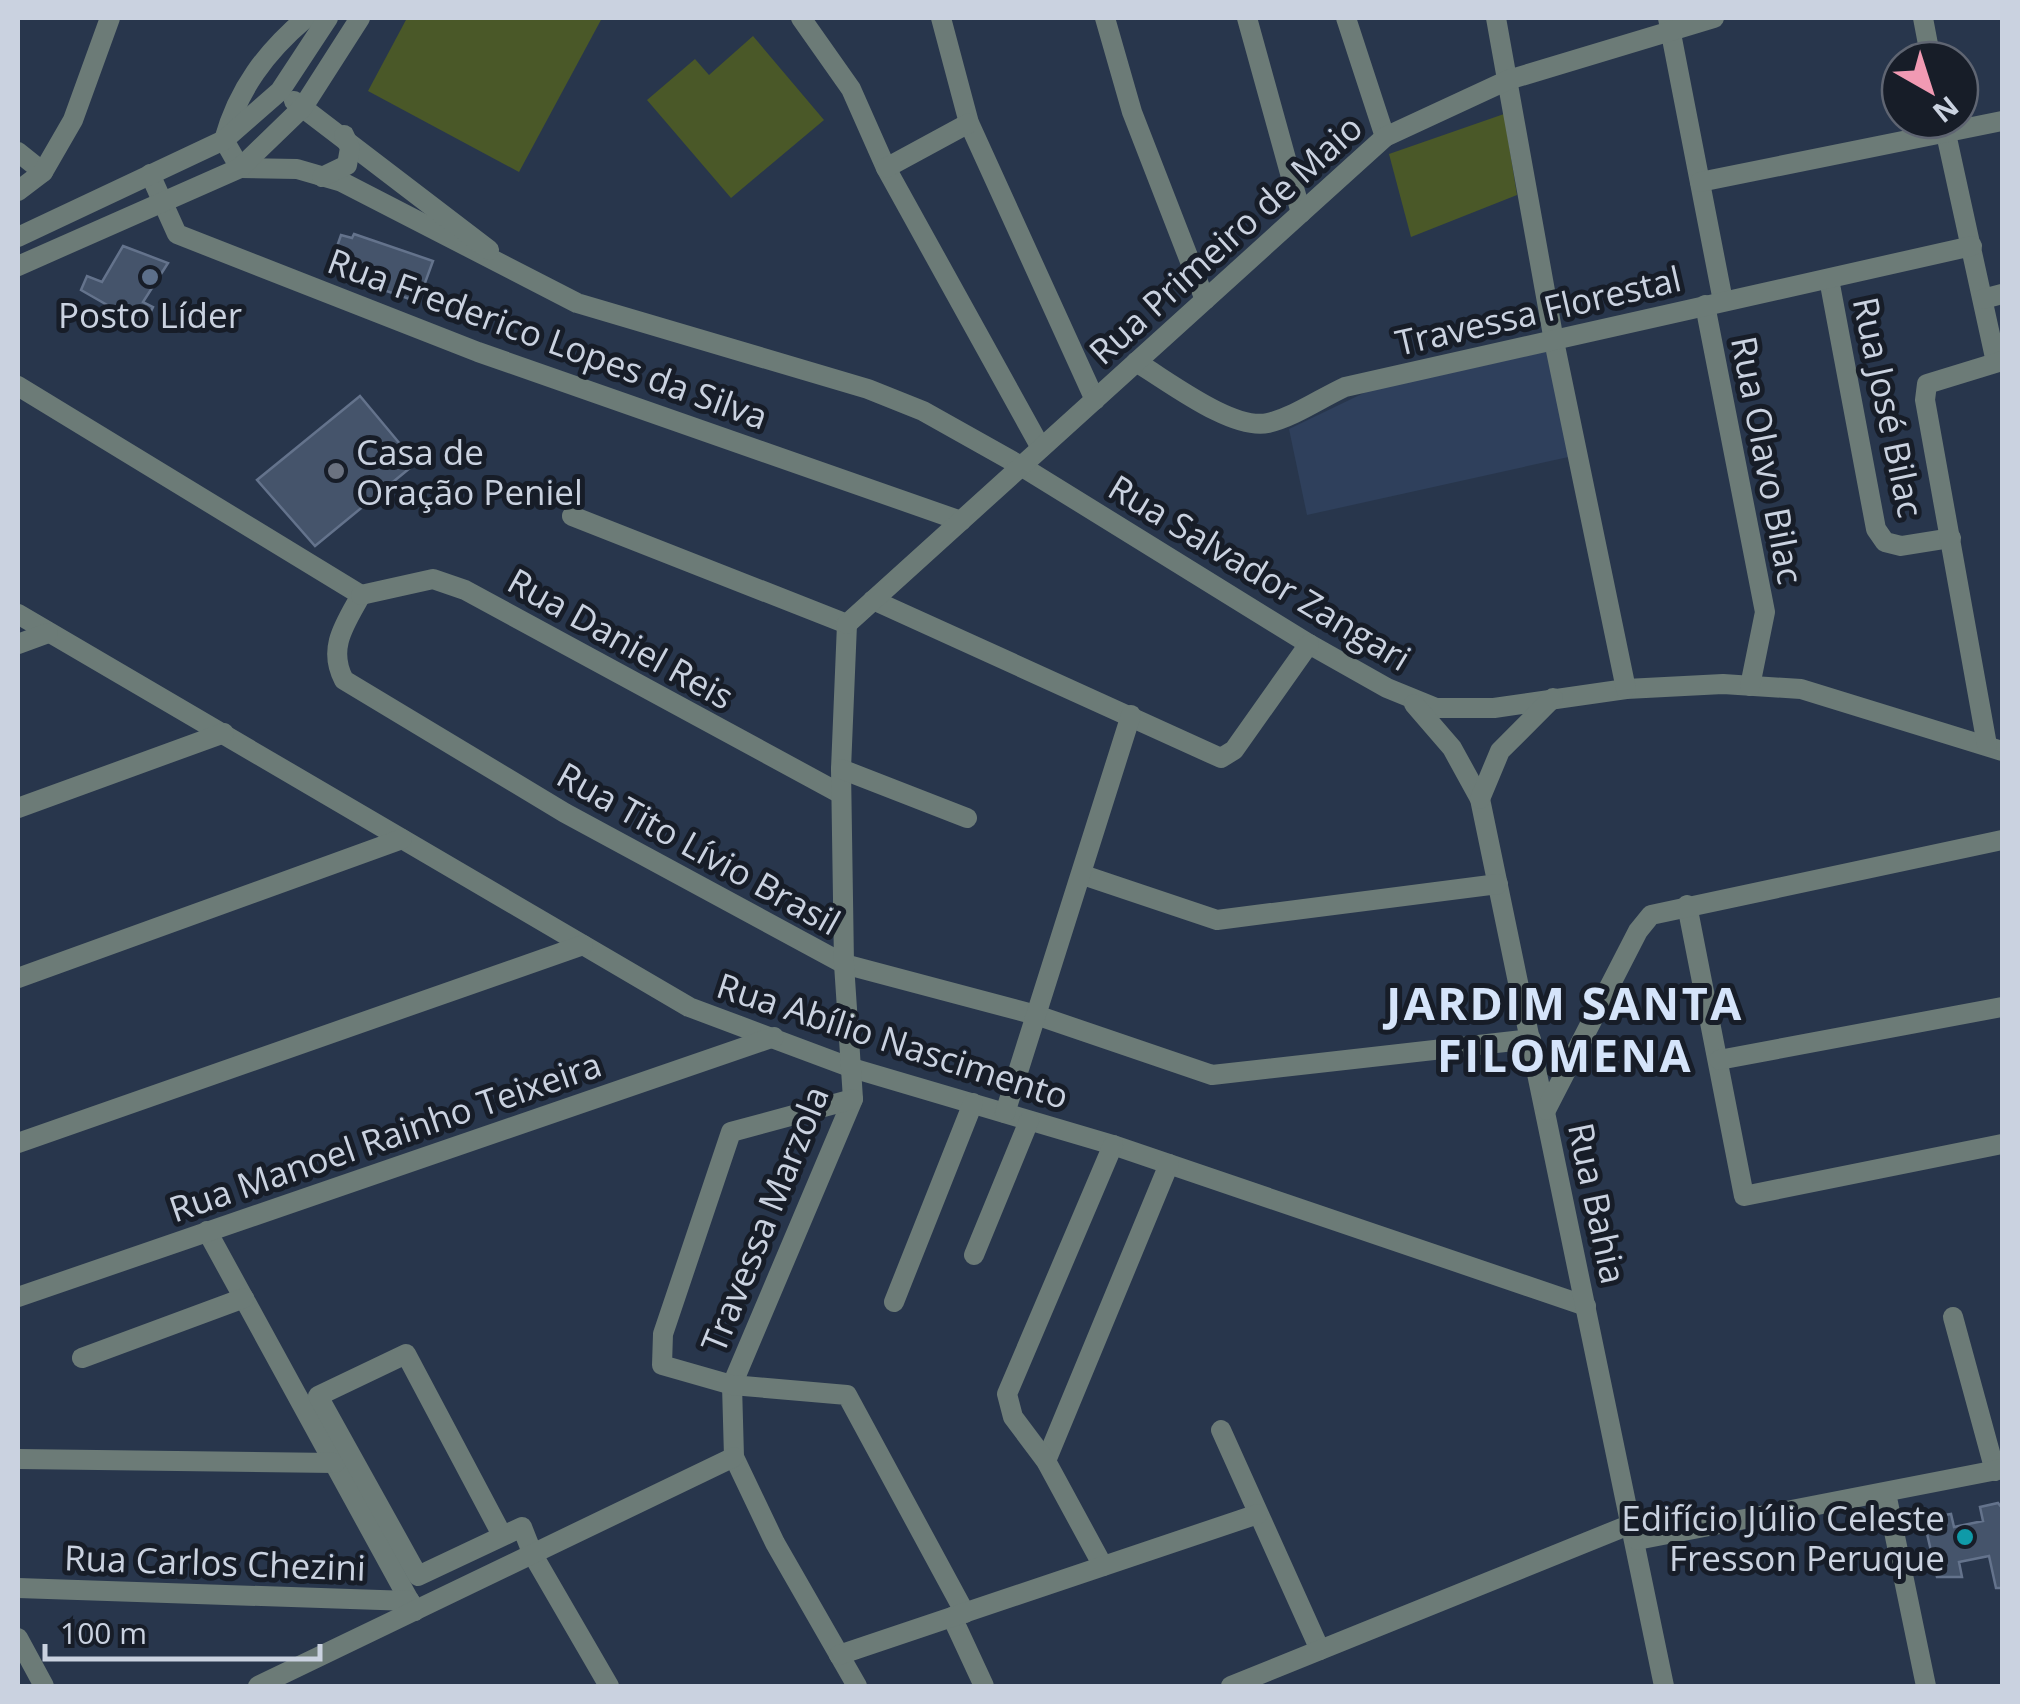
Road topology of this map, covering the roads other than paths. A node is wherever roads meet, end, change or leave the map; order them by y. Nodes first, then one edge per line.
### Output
1 (110, 18) edge
2 (289, 18) edge
3 (306, 18) edge
4 (328, 18) edge
5 (360, 18) edge
6 (801, 18) edge
7 (941, 18) edge
8 (1105, 18) edge
9 (1247, 18) edge
10 (1346, 18) edge
11 (1496, 18) edge
12 (1714, 18) edge
13 (1669, 25) edge
14 (282, 38) junction
15 (1508, 80) junction
16 (280, 91) junction
17 (302, 107) junction
18 (969, 123) junction
19 (344, 135) junction
20 (1385, 137) junction
21 (224, 140) junction
22 (1880, 140) edge
23 (1947, 140) edge
24 (18, 152) edge
25 (240, 168) junction
26 (886, 168) junction
27 (44, 172) junction
28 (150, 174) junction
29 (322, 176) junction
30 (402, 181) junction
31 (1700, 182) junction
32 (18, 191) edge
33 (162, 204) junction
34 (384, 206) junction
35 (1301, 212) junction
36 (18, 237) edge
37 (1972, 246) junction
38 (18, 266) edge
39 (522, 276) junction
40 (1828, 279) junction
41 (1993, 296) edge
42 (1205, 300) junction
43 (1714, 303) junction
44 (1554, 341) junction
45 (1136, 362) junction
46 (1999, 362) edge
47 (18, 386) edge
48 (1095, 400) junction
49 (1041, 448) junction
50 (1021, 466) junction
51 (572, 516) dead end
52 (961, 520) junction
53 (1950, 538) junction
54 (362, 594) junction
55 (873, 600) junction
56 (18, 614) edge
57 (847, 624) junction
58 (48, 633) junction
59 (18, 644) edge
60 (1309, 644) junction
61 (1750, 686) junction
62 (1626, 690) junction
63 (1406, 696) junction
64 (1552, 698) junction
65 (1131, 715) junction
66 (224, 732) junction
67 (1995, 748) edge
68 (840, 769) junction
69 (841, 794) junction
70 (1480, 800) junction
71 (18, 808) edge
72 (967, 818) dead end
73 (402, 838) junction
74 (2002, 840) edge
75 (1082, 875) junction
76 (1498, 884) junction
77 (1687, 905) junction
78 (584, 946) junction
79 (844, 964) junction
80 (18, 978) edge
81 (2002, 1007) edge
82 (1036, 1016) junction
83 (774, 1037) junction
84 (1531, 1039) junction
85 (1719, 1060) junction
86 (852, 1068) junction
87 (853, 1098) junction
88 (973, 1103) junction
89 (1546, 1110) junction
90 (1005, 1114) junction
91 (1029, 1121) junction
92 (18, 1143) edge
93 (2002, 1144) edge
94 (1113, 1145) junction
95 (1169, 1164) junction
96 (208, 1232) junction
97 (974, 1255) dead end
98 (18, 1297) edge
99 (244, 1298) junction
100 (894, 1302) dead end
101 (1586, 1306) junction
102 (1954, 1317) dead end
103 (82, 1358) dead end
104 (732, 1385) junction
105 (1221, 1430) dead end
106 (734, 1457) junction
107 (18, 1459) edge
108 (1046, 1461) junction
109 (335, 1463) junction
110 (1999, 1470) edge
111 (1886, 1493) junction
112 (1258, 1514) junction
113 (1635, 1531) junction
114 (502, 1535) junction
115 (533, 1555) junction
116 (1103, 1566) junction
117 (18, 1588) edge
118 (413, 1606) junction
119 (958, 1615) junction
120 (18, 1638) edge
121 (1320, 1650) junction
122 (839, 1655) junction
123 (44, 1686) edge
124 (258, 1686) edge
125 (609, 1686) edge
126 (857, 1686) edge
127 (984, 1686) edge
128 (1231, 1686) edge
129 (1664, 1686) edge
130 (1926, 1686) edge

1 - 27 street
2 - 14 street
3 - 14 street
4 - 16 street
5 - 17 street
6 - 26 street
7 - 18 street
8 - 42 street
9 - 35 street
10 - 20 street
11 - 15 street
12 - 13 street, Rua Primeiro de Maio
13 - 15 street, Rua Primeiro de Maio
13 - 31 street, Rua Olavo Bilac
14 - 21 street
15 - 20 street, Rua Primeiro de Maio
15 - 44 street
16 - 17 street
16 - 21 street
17 - 19 street
17 - 25 street
18 - 26 street
18 - 48 street
19 - 29 street
19 - 30 street
20 - 35 street, Rua Primeiro de Maio
21 - 25 street
21 - 28 street
22 - 31 street
23 - 37 street
24 - 27 street
25 - 29 street
25 - 33 street
26 - 49 street
27 - 32 street
28 - 33 street, Rua Frederico Lopes da Silva
28 - 36 street
29 - 34 street
30 - 34 street
30 - 39 street
31 - 43 street, Rua Olavo Bilac
33 - 38 street
33 - 52 street, Rua Frederico Lopes da Silva
34 - 39 street
35 - 42 street, Rua Primeiro de Maio
37 - 40 street, Travessa Florestal
37 - 41 street
39 - 50 street, Rua Salvador Zangari
40 - 43 street, Travessa Florestal
40 - 53 street, Rua José Bilac
41 - 46 street
42 - 45 street, Rua Primeiro de Maio
43 - 44 street, Travessa Florestal
43 - 61 street, Rua Olavo Bilac
44 - 45 street, Travessa Florestal
44 - 62 street
45 - 48 street, Rua Primeiro de Maio
46 - 53 street
47 - 54 street
48 - 49 street, Rua Primeiro de Maio
49 - 50 street, Rua Primeiro de Maio
50 - 52 street, Rua Primeiro de Maio
50 - 60 street, Rua Salvador Zangari
51 - 57 street
52 - 55 street, Rua Primeiro de Maio
53 - 67 street
54 - 69 street, Rua Daniel Reis
54 - 79 street, Rua Tito Lívio Brasil
55 - 57 street, Rua Primeiro de Maio
55 - 65 street
56 - 58 street, Rua Abílio Nascimento
57 - 68 street, Travessa Marzola
58 - 59 street
58 - 66 street, Rua Abílio Nascimento
60 - 63 street, Rua Salvador Zangari
60 - 65 street
61 - 62 street, Rua Salvador Zangari
61 - 67 street, Rua Salvador Zangari
62 - 64 street, Rua Salvador Zangari
63 - 64 street, Rua Salvador Zangari
63 - 70 street, Rua Bahia
64 - 70 street
65 - 75 street
66 - 71 street
66 - 73 street, Rua Abílio Nascimento
68 - 69 street, Travessa Marzola
68 - 72 street
69 - 79 street, Travessa Marzola
70 - 76 street, Rua Bahia
73 - 78 street, Rua Abílio Nascimento
73 - 80 street
74 - 77 street
75 - 76 street
75 - 82 street
76 - 84 street, Rua Bahia
77 - 85 street
77 - 89 street
78 - 83 street, Rua Abílio Nascimento
78 - 92 street
79 - 82 street, Rua Tito Lívio Brasil
79 - 86 street, Travessa Marzola
81 - 85 street
82 - 84 street, Rua Tito Lívio Brasil
82 - 90 street
83 - 86 street, Rua Abílio Nascimento
83 - 96 street, Rua Manoel Rainho Teixeira
84 - 89 street, Rua Bahia
85 - 93 street
86 - 87 street, Travessa Marzola
86 - 88 street, Rua Abílio Nascimento
87 - 104 street, Travessa Marzola
87 - 104 street
88 - 90 street, Rua Abílio Nascimento
88 - 100 street
89 - 101 street, Rua Bahia
90 - 91 street, Rua Abílio Nascimento
91 - 94 street, Rua Abílio Nascimento
91 - 97 street
94 - 95 street, Rua Abílio Nascimento
94 - 108 street
95 - 101 street, Rua Abílio Nascimento
95 - 108 street
96 - 98 street, Rua Manoel Rainho Teixeira
96 - 99 street
99 - 103 street
99 - 109 street
101 - 113 street, Rua Bahia
102 - 110 street
104 - 106 street, Travessa Marzola
104 - 119 street
105 - 112 street
106 - 115 street
106 - 122 street, Travessa Marzola
107 - 109 street
108 - 116 street
109 - 118 street
110 - 111 street
111 - 113 street
111 - 130 street
112 - 116 street
112 - 121 street
113 - 121 street
113 - 129 street, Rua Bahia
114 - 114 street
114 - 115 street
115 - 118 street
115 - 125 street
116 - 119 street
117 - 118 street, Rua Carlos Chezini
118 - 124 street
119 - 122 street
119 - 127 street
120 - 123 street
121 - 128 street
122 - 126 street, Travessa Marzola

